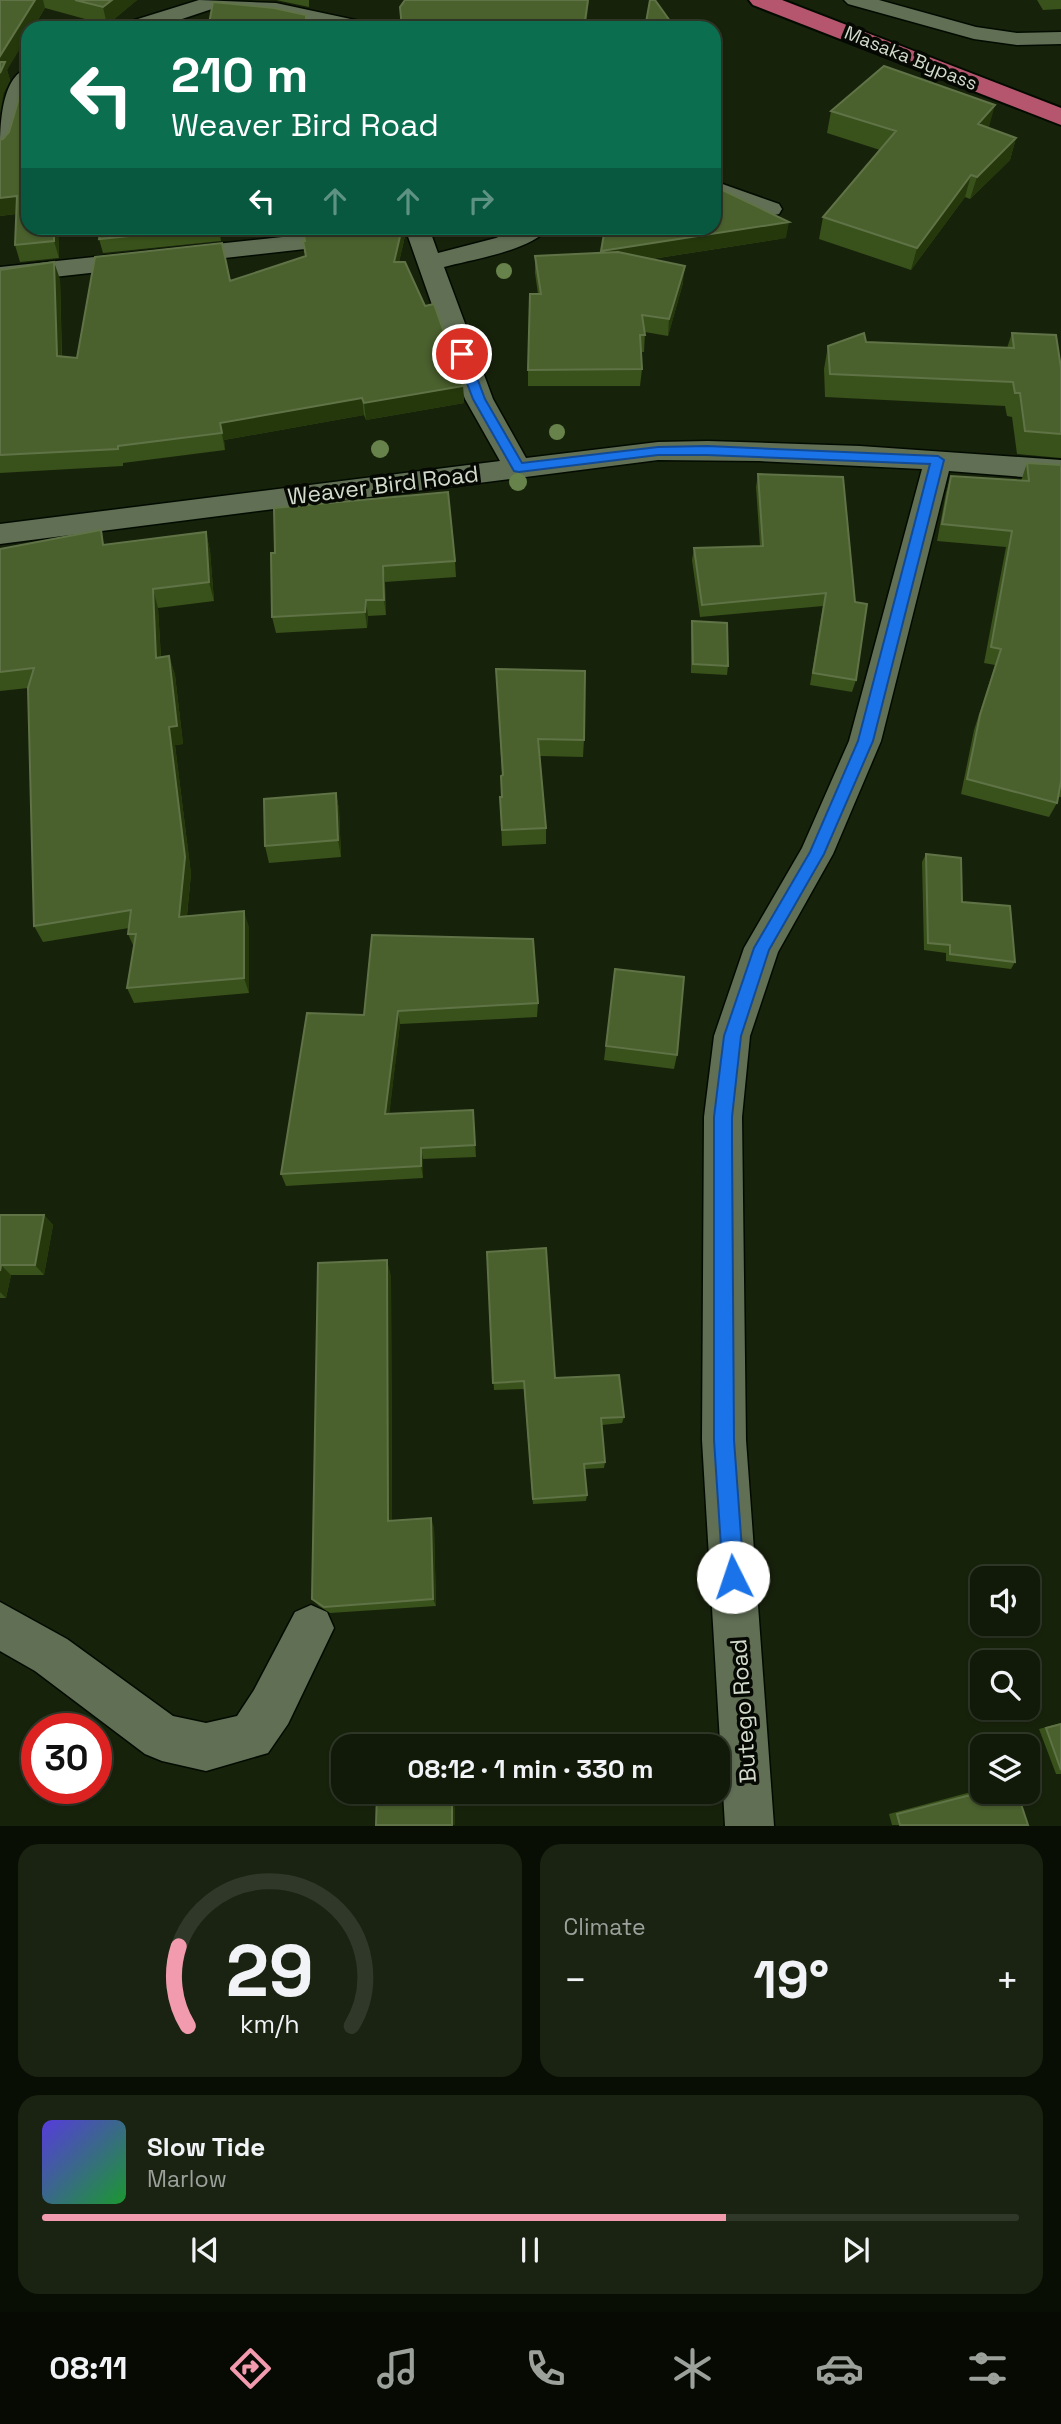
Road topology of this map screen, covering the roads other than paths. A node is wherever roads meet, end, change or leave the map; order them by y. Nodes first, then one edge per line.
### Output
1 (761, 0) edge
2 (855, 0) edge
3 (211, 1) edge
4 (153, 21) edge
5 (353, 21) edge
6 (1061, 38) edge
7 (21, 81) edge
8 (1061, 117) edge
9 (0, 149) edge
10 (721, 191) edge
11 (770, 209) edge
12 (332, 235) edge
13 (419, 235) edge
14 (522, 235) edge
15 (428, 263) junction
16 (0, 275) edge
17 (938, 460) junction
18 (519, 468) junction
19 (1061, 470) edge
20 (0, 534) edge
21 (0, 1625) edge
22 (311, 1628) edge
23 (750, 1825) edge

1 - 8 highway, Masaka Bypass
2 - 6 street
3 - 4 street
3 - 5 street
7 - 9 street
10 - 11 street
12 - 16 street
13 - 15 street
14 - 15 street
15 - 18 street
17 - 18 street, Weaver Bird Road
17 - 19 street, Weaver Bird Road
17 - 23 street, Butego Road
18 - 20 street, Weaver Bird Road
21 - 22 street

